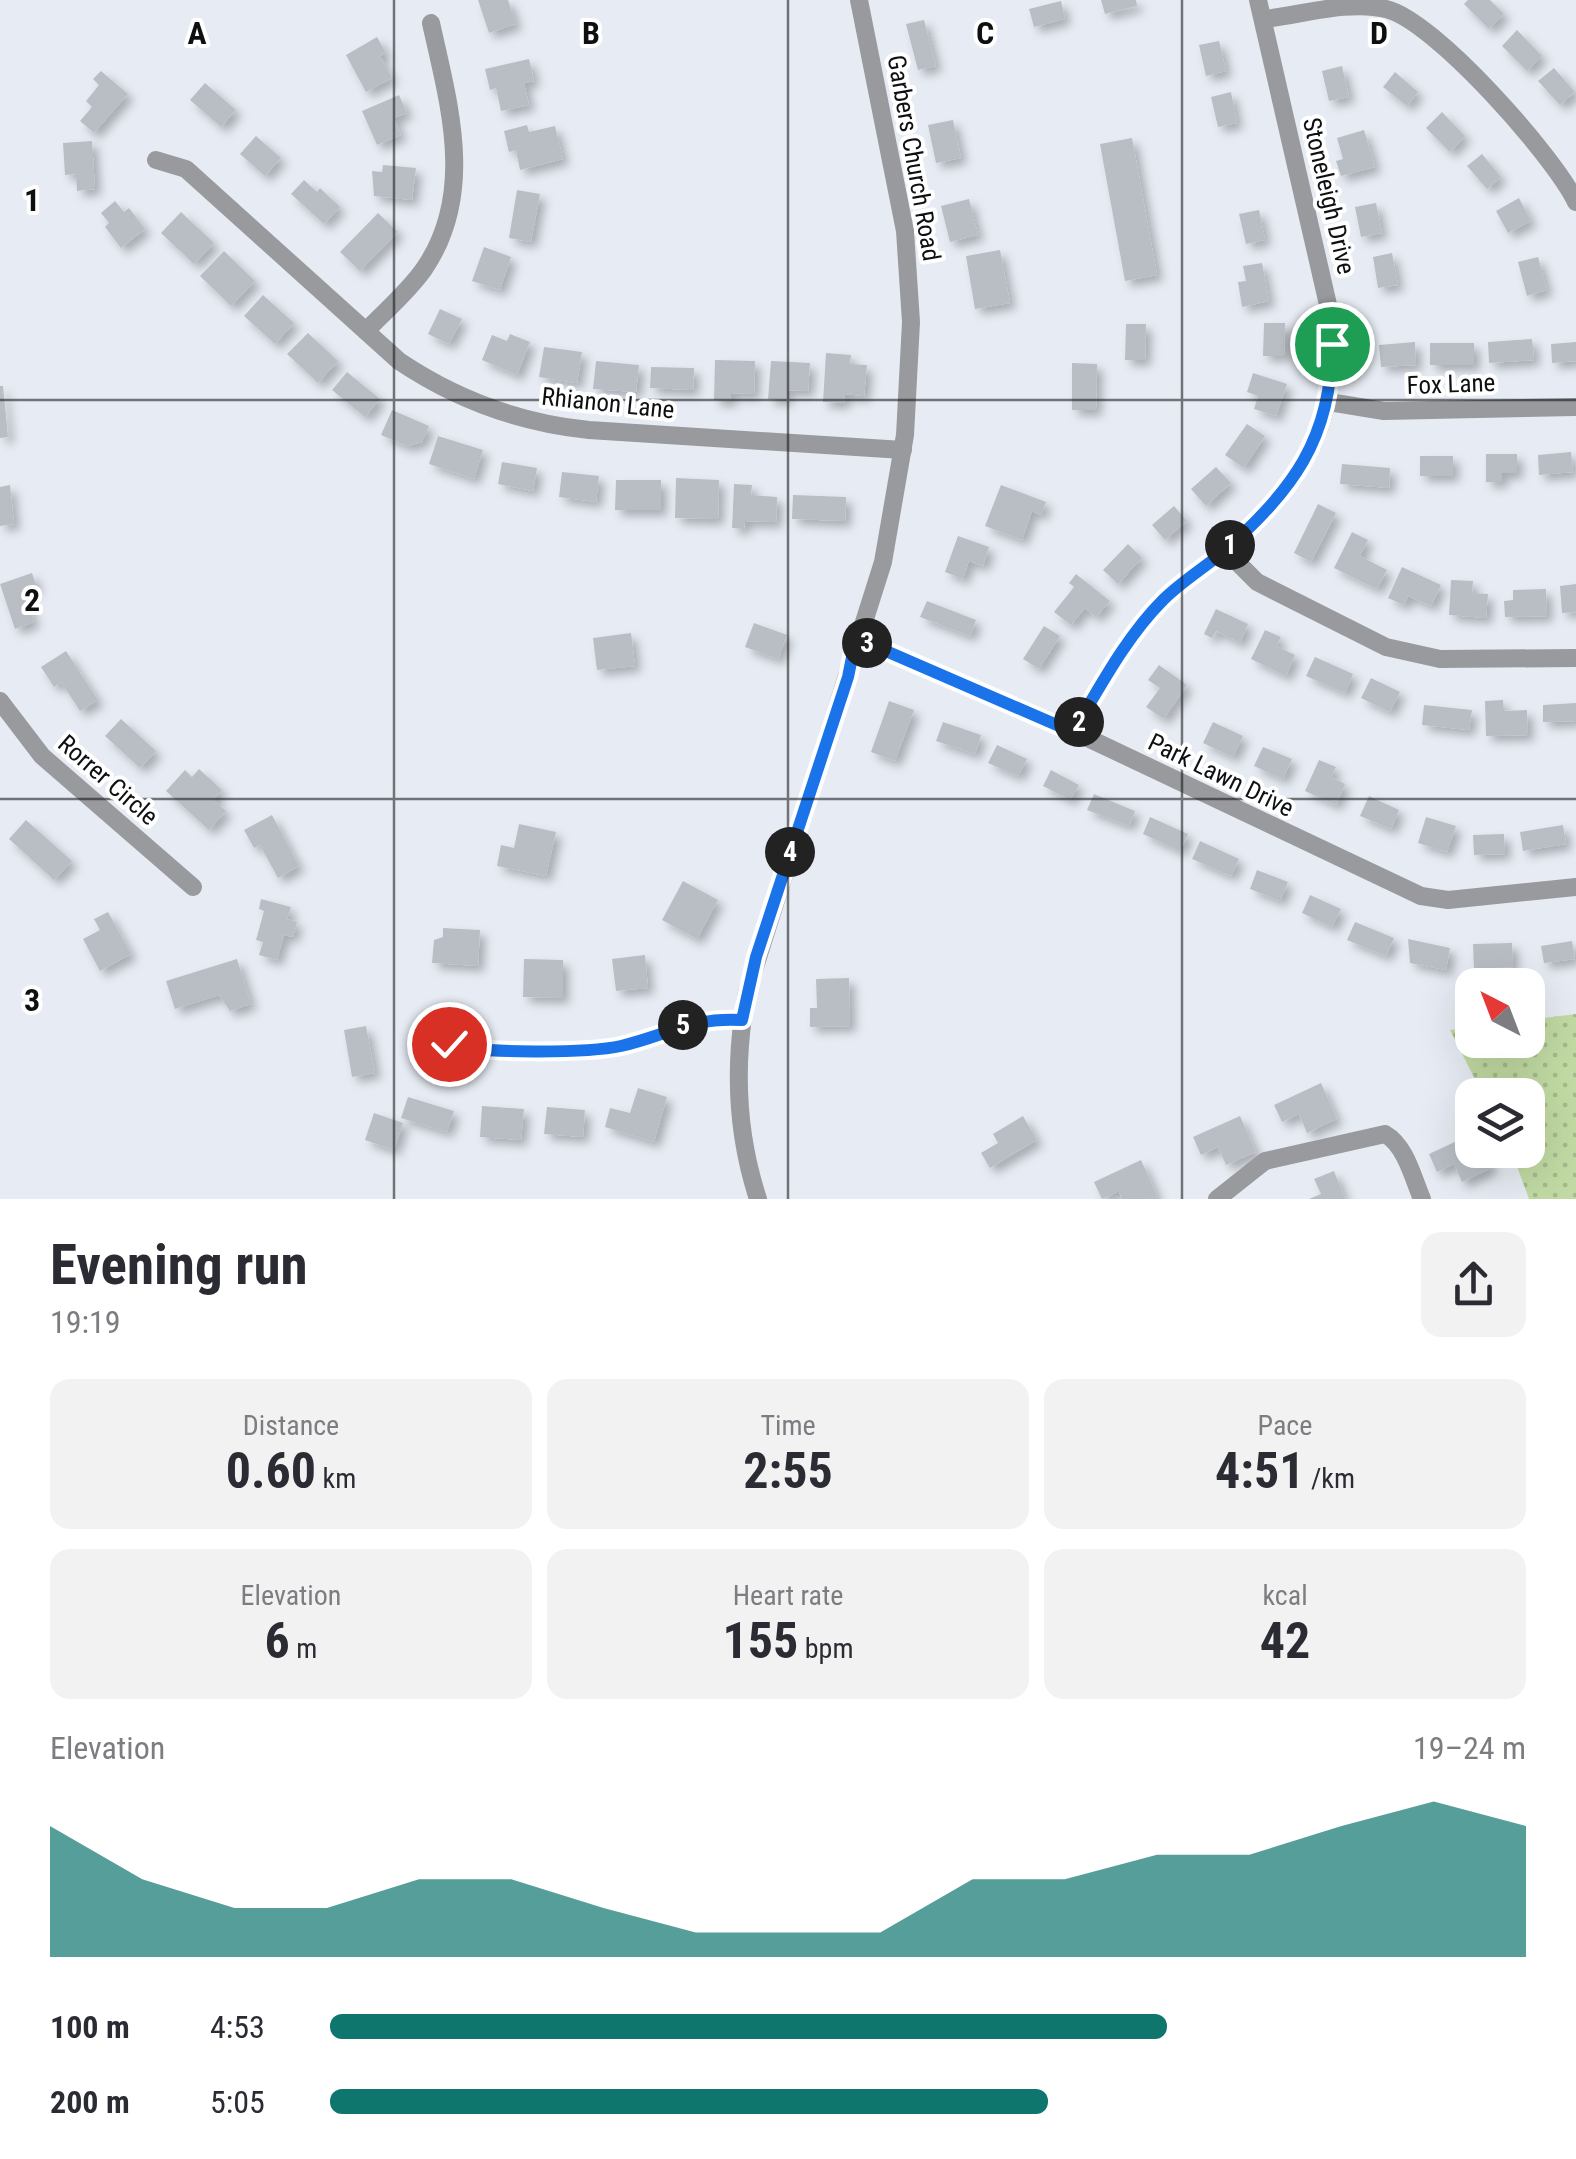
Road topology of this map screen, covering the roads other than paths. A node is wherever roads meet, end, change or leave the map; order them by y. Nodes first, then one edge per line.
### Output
1 (859, 0) edge
2 (1258, 0) edge
3 (1264, 19) junction
4 (431, 23) dead end
5 (156, 160) dead end
6 (1576, 202) edge
7 (366, 331) junction
8 (1329, 402) junction
9 (1576, 406) edge
10 (903, 450) junction
11 (1226, 550) junction
12 (856, 638) junction
13 (1576, 658) edge
14 (0, 701) edge
15 (1073, 732) junction
16 (1576, 887) edge
17 (193, 888) dead end
18 (742, 1020) junction
19 (436, 1033) dead end
20 (758, 1199) edge
21 (1218, 1199) edge
22 (1422, 1199) edge

1 - 10 street, Garbers Church Road
2 - 3 street, Stoneleigh Drive
3 - 6 street
3 - 8 street, Stoneleigh Drive
4 - 7 street
5 - 7 street, Rhianon Lane
7 - 10 street, Rhianon Lane
8 - 9 street, Fox Lane
8 - 11 street, Stoneleigh Drive
10 - 12 street, Garbers Church Road
11 - 13 street
11 - 15 street, Stoneleigh Drive
12 - 15 street, Park Lawn Drive
12 - 18 street, Garbers Church Road
14 - 17 street, Rorrer Circle
15 - 16 street, Park Lawn Drive
18 - 19 street
18 - 20 street, Garbers Church Road
21 - 22 street

